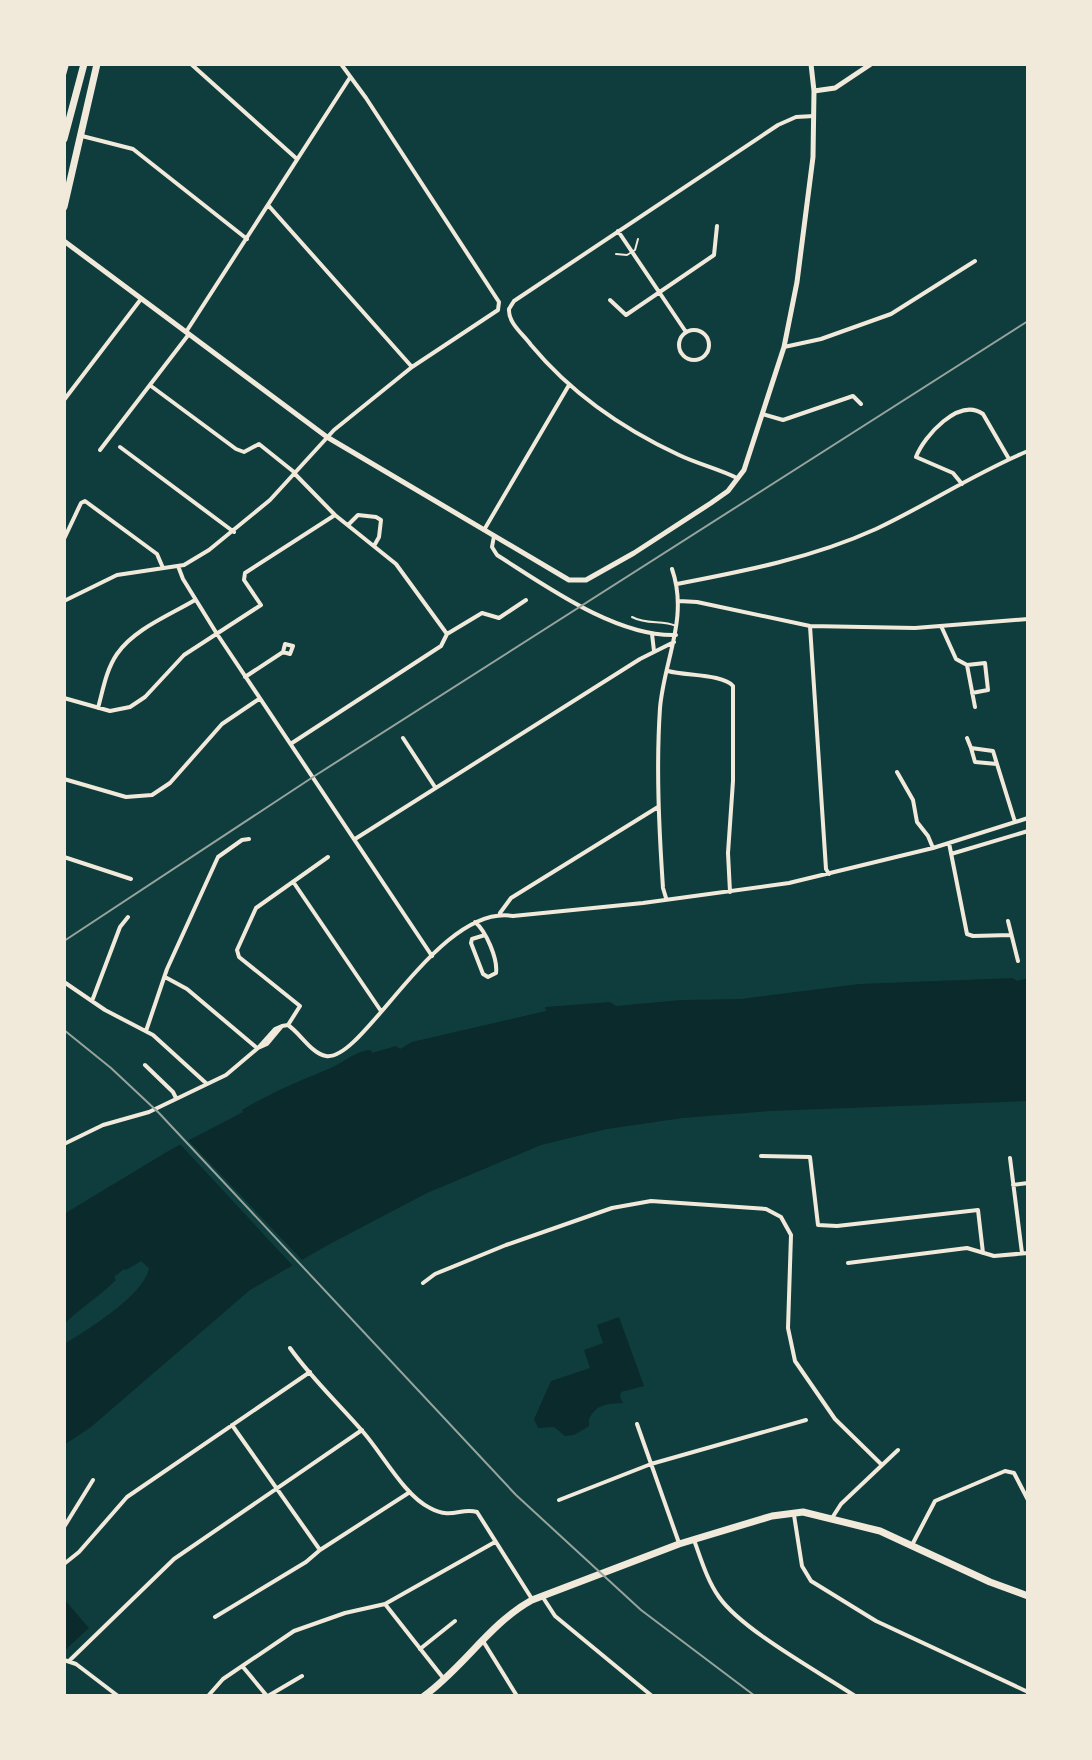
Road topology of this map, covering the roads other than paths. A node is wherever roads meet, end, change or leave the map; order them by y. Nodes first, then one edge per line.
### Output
1 (67, 64) edge
2 (84, 64) edge
3 (97, 64) edge
4 (191, 64) edge
5 (341, 64) edge
6 (811, 64) edge
7 (871, 64) edge
8 (64, 75) edge
9 (350, 78) junction
10 (814, 91) junction
11 (814, 116) junction
12 (80, 136) junction
13 (64, 139) edge
14 (297, 159) junction
15 (268, 205) junction
16 (64, 207) edge
17 (717, 226) dead end
18 (618, 231) junction
19 (247, 239) junction
20 (638, 239) dead end
21 (64, 241) edge
22 (632, 252) junction
23 (616, 254) dead end
24 (975, 261) dead end
25 (659, 292) junction
26 (141, 299) junction
27 (610, 300) dead end
28 (686, 332) junction
29 (187, 333) junction
30 (784, 347) junction
31 (412, 367) junction
32 (569, 385) junction
33 (151, 386) junction
34 (64, 400) edge
35 (861, 404) dead end
36 (762, 414) junction
37 (327, 437) junction
38 (120, 447) dead end
39 (100, 450) dead end
40 (1028, 451) edge
41 (1009, 459) junction
42 (294, 473) junction
43 (739, 478) junction
44 (962, 485) junction
45 (335, 515) junction
46 (348, 525) junction
47 (484, 530) junction
48 (234, 532) junction
49 (494, 536) junction
50 (64, 539) edge
51 (374, 546) junction
52 (178, 566) junction
53 (163, 568) junction
54 (672, 569) dead end
55 (677, 584) junction
56 (195, 600) junction
57 (526, 600) dead end
58 (64, 601) edge
59 (679, 601) junction
60 (632, 617) dead end
61 (1028, 619) edge
62 (678, 626) junction
63 (810, 626) junction
64 (941, 626) junction
65 (217, 634) junction
66 (447, 634) junction
67 (652, 634) junction
68 (676, 635) junction
69 (674, 642) junction
70 (654, 651) junction
71 (283, 652) dead end
72 (967, 665) junction
73 (668, 671) junction
74 (245, 677) junction
75 (972, 693) junction
76 (64, 698) edge
77 (259, 699) junction
78 (975, 707) dead end
79 (98, 708) junction
80 (403, 738) dead end
81 (967, 738) dead end
82 (292, 743) junction
83 (971, 748) junction
84 (997, 764) junction
85 (897, 772) dead end
86 (64, 779) edge
87 (435, 787) junction
88 (658, 807) junction
89 (1028, 818) edge
90 (1015, 822) junction
91 (1028, 831) edge
92 (249, 839) dead end
93 (355, 839) junction
94 (949, 843) junction
95 (933, 848) junction
96 (951, 854) junction
97 (64, 857) edge
98 (328, 857) dead end
99 (829, 874) junction
100 (131, 879) dead end
101 (294, 883) junction
102 (730, 892) junction
103 (666, 898) junction
104 (500, 913) junction
105 (128, 917) dead end
106 (1008, 921) dead end
107 (475, 922) junction
108 (485, 935) junction
109 (1010, 935) junction
110 (432, 956) junction
111 (1018, 961) dead end
112 (165, 976) junction
113 (64, 982) edge
114 (92, 1001) junction
115 (381, 1011) junction
116 (285, 1026) junction
117 (146, 1031) junction
118 (258, 1048) junction
119 (145, 1065) dead end
120 (207, 1084) junction
121 (176, 1098) junction
122 (64, 1144) edge
123 (761, 1156) dead end
124 (1010, 1158) dead end
125 (1028, 1183) edge
126 (1013, 1185) junction
127 (983, 1253) junction
128 (1025, 1253) edge
129 (848, 1263) dead end
130 (423, 1283) dead end
131 (290, 1348) dead end
132 (310, 1372) junction
133 (806, 1420) dead end
134 (637, 1424) dead end
135 (232, 1425) junction
136 (362, 1430) junction
137 (898, 1450) dead end
138 (651, 1464) junction
139 (882, 1465) junction
140 (93, 1480) dead end
141 (276, 1488) junction
142 (410, 1492) junction
143 (559, 1500) dead end
144 (1028, 1500) edge
145 (794, 1513) junction
146 (832, 1518) junction
147 (64, 1527) edge
148 (694, 1540) junction
149 (495, 1542) junction
150 (679, 1544) junction
151 (912, 1545) junction
152 (320, 1550) junction
153 (64, 1564) edge
154 (542, 1596) junction
155 (1028, 1596) edge
156 (532, 1600) junction
157 (385, 1604) junction
158 (215, 1617) dead end
159 (455, 1621) dead end
160 (483, 1641) junction
161 (420, 1649) junction
162 (67, 1660) edge
163 (243, 1667) junction
164 (302, 1676) dead end
165 (445, 1681) junction
166 (1028, 1692) edge
167 (118, 1696) edge
168 (208, 1696) edge
169 (267, 1696) edge
170 (424, 1696) edge
171 (517, 1696) edge
172 (652, 1696) edge
173 (855, 1696) edge

1 - 8 street
2 - 13 highway
3 - 12 highway
4 - 14 street
5 - 9 street
6 - 10 street
7 - 10 street
9 - 14 street
9 - 31 street
10 - 11 street
11 - 18 street
11 - 30 street
12 - 16 highway
12 - 19 street
14 - 15 street
15 - 19 street
15 - 31 street
17 - 25 street
18 - 22 street
18 - 32 street
19 - 29 street
20 - 22 lane
21 - 26 street
22 - 23 lane
22 - 25 street
24 - 30 street
25 - 27 street
25 - 28 street
26 - 29 street
26 - 34 street
28 - 28 street
29 - 33 street
29 - 37 street
30 - 36 street
31 - 37 street
32 - 43 street
32 - 47 street
33 - 39 street
33 - 42 street
35 - 36 street
36 - 43 street
37 - 42 street
37 - 47 street
38 - 48 street
40 - 41 street
41 - 44 street
41 - 44 street
42 - 45 street
42 - 48 street
43 - 49 street
44 - 55 street
45 - 46 street
45 - 65 street
46 - 51 street
46 - 51 street
47 - 49 street
48 - 52 street
49 - 67 street
50 - 53 street
51 - 66 street
52 - 53 street
52 - 56 street
53 - 58 street
54 - 55 street
55 - 59 street
56 - 65 street
56 - 79 street
57 - 66 street
59 - 62 street
59 - 63 street
60 - 62 lane
61 - 64 street
62 - 68 street
63 - 64 street
63 - 99 street
64 - 72 street
65 - 74 street
65 - 79 street
66 - 82 street
67 - 68 street
67 - 70 street
68 - 69 street
69 - 70 street
69 - 73 street
70 - 87 street
71 - 74 street
72 - 75 street
72 - 75 street
73 - 88 street
73 - 102 street
74 - 77 street
75 - 78 street
76 - 79 street
77 - 82 street
77 - 86 street
80 - 87 street
81 - 83 street
82 - 93 street
83 - 84 street
83 - 84 street
84 - 90 street
85 - 95 street
87 - 93 street
88 - 103 street
88 - 104 street
89 - 90 street
90 - 94 street
91 - 96 street
92 - 112 street
93 - 110 street
94 - 95 street
94 - 96 street
95 - 99 street
96 - 109 street
97 - 100 street
98 - 101 street
99 - 102 street
101 - 115 street
101 - 116 street
102 - 103 street
103 - 104 street
104 - 107 street
105 - 114 street
106 - 109 street
107 - 108 street
107 - 110 street
108 - 108 street
109 - 111 street
110 - 115 street
112 - 117 street
112 - 118 street
113 - 114 street
114 - 117 street
115 - 116 street
116 - 118 street
117 - 120 street
118 - 120 street
119 - 121 street
120 - 121 street
121 - 122 street
123 - 127 street
124 - 126 street
125 - 126 street
126 - 128 street
127 - 128 street
127 - 129 street
130 - 139 street
131 - 132 street
132 - 135 street
132 - 136 street
133 - 138 street
134 - 138 street
135 - 141 street
135 - 153 street
136 - 141 street
136 - 142 street
137 - 139 street
138 - 143 street
138 - 150 street
139 - 146 street
140 - 147 street
141 - 152 street
141 - 162 street
142 - 149 street
142 - 152 street
144 - 151 street
145 - 146 highway
145 - 148 highway
145 - 166 street
146 - 151 highway
148 - 150 highway
148 - 173 street
149 - 156 street
149 - 157 street
150 - 154 highway
151 - 155 highway
152 - 158 street
154 - 156 highway
154 - 172 street
156 - 160 highway
157 - 161 street
157 - 163 street
159 - 161 street
160 - 165 highway
160 - 171 street
161 - 165 street
162 - 167 street
163 - 168 street
163 - 169 street
164 - 169 street
165 - 170 highway

